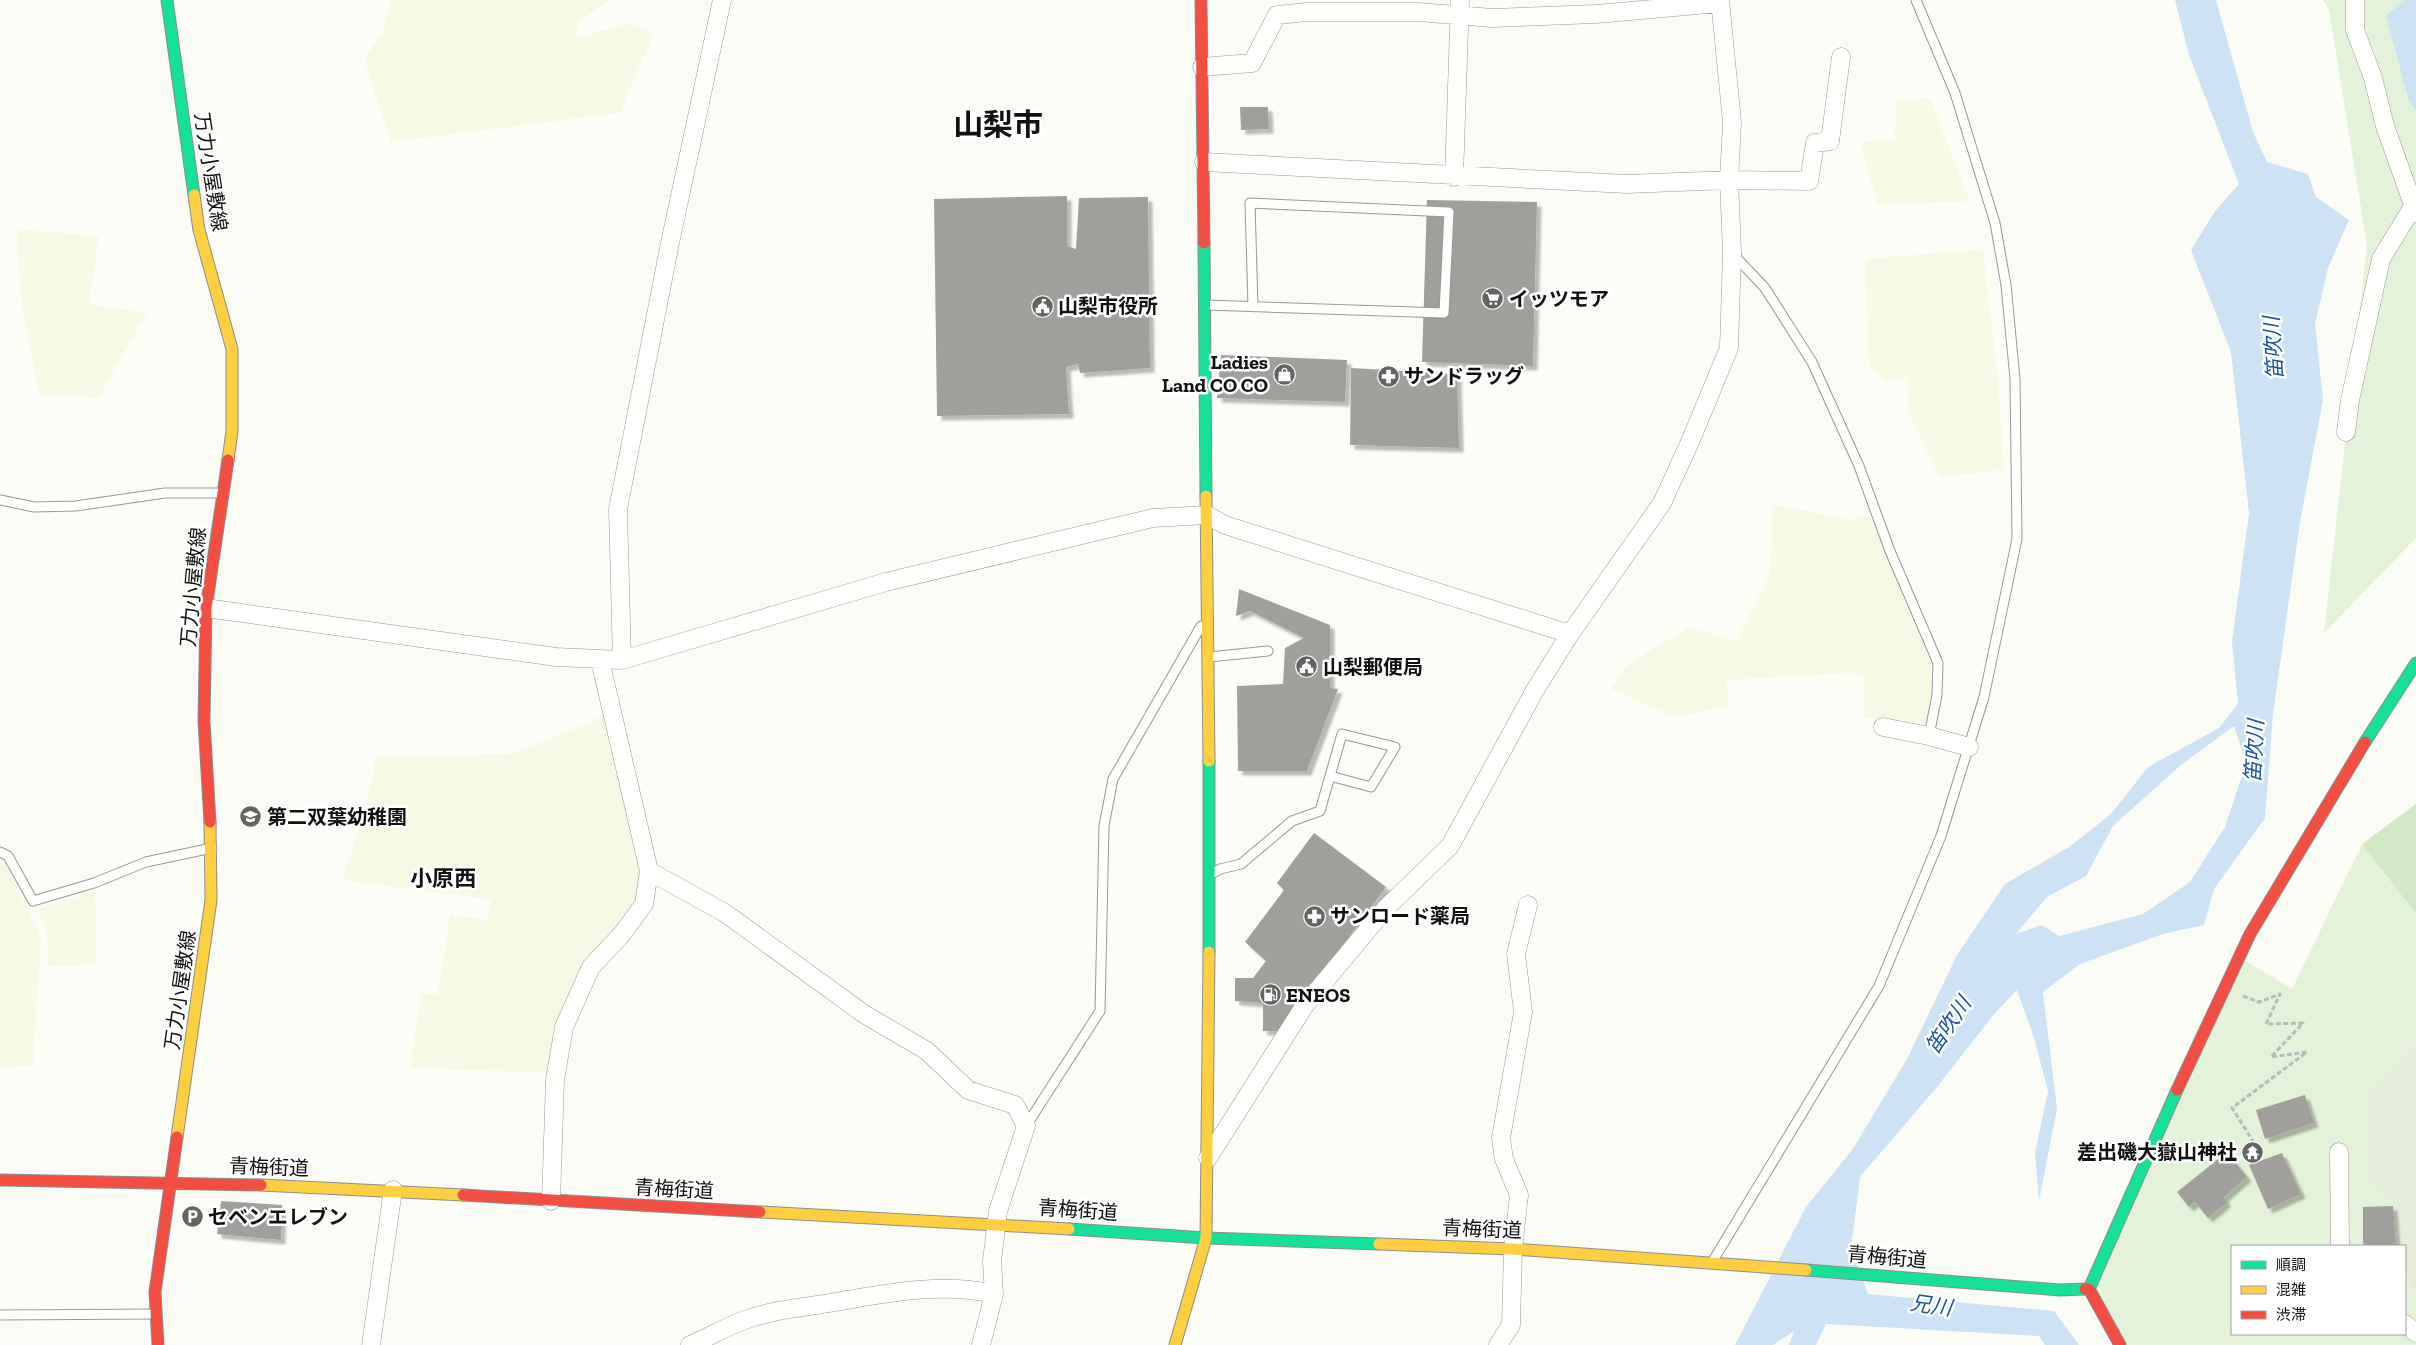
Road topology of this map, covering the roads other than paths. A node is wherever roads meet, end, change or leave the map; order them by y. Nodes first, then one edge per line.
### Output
1 (167, 0) edge
2 (722, 0) edge
3 (1201, 0) edge
4 (1916, 0) edge
5 (2355, 0) edge
6 (1720, 1) edge
7 (1460, 7) edge
8 (1840, 57) dead end
9 (1202, 67) junction
10 (1204, 162) junction
11 (1454, 177) junction
12 (1729, 180) junction
13 (2415, 209) edge
14 (1732, 253) junction
15 (1206, 305) junction
16 (1252, 306) junction
17 (2346, 432) dead end
18 (222, 493) junction
19 (0, 500) edge
20 (1207, 515) junction
21 (206, 608) junction
22 (1206, 617) junction
23 (1570, 634) junction
24 (1268, 651) dead end
25 (1208, 658) junction
26 (600, 660) junction
27 (622, 660) junction
28 (2416, 663) edge
29 (1883, 727) dead end
30 (1929, 736) junction
31 (1968, 747) junction
32 (1330, 776) junction
33 (212, 848) junction
34 (0, 852) edge
35 (649, 871) junction
36 (1210, 874) junction
37 (1528, 905) dead end
38 (1026, 1126) junction
39 (2339, 1152) dead end
40 (1208, 1158) junction
41 (0, 1180) edge
42 (169, 1182) junction
43 (393, 1190) junction
44 (550, 1201) junction
45 (996, 1224) junction
46 (1206, 1238) junction
47 (2340, 1245) edge
48 (1513, 1249) junction
49 (1712, 1262) junction
50 (2089, 1289) junction
51 (994, 1294) junction
52 (155, 1314) junction
53 (0, 1315) edge
54 (2406, 1325) edge
55 (2416, 1333) edge
56 (158, 1345) edge
57 (371, 1345) edge
58 (690, 1345) edge
59 (981, 1345) edge
60 (1175, 1345) edge
61 (1498, 1345) edge
62 (2120, 1345) edge

1 - 18 main road, 万力小屋敷線
2 - 27 street
3 - 9 main road
4 - 31 lane
5 - 13 street
6 - 7 street
6 - 12 street
7 - 9 street
7 - 11 street
8 - 12 street
9 - 10 main road
10 - 11 street
10 - 15 main road
11 - 12 street
12 - 14 street
13 - 17 street
14 - 23 street
14 - 30 lane
15 - 16 lane
15 - 20 main road
16 - 16 lane
18 - 19 lane
18 - 21 main road, 万力小屋敷線
20 - 22 main road
20 - 23 street
20 - 27 street
21 - 26 street
21 - 33 main road, 万力小屋敷線
22 - 25 main road
22 - 38 lane
23 - 40 street
24 - 25 lane
25 - 36 main road
26 - 27 street
26 - 35 street
28 - 50 main road
29 - 30 street
30 - 31 street
31 - 49 lane
32 - 32 lane
32 - 36 lane
33 - 34 lane
33 - 42 main road, 万力小屋敷線
35 - 38 street
35 - 44 street
36 - 40 main road
37 - 48 street
38 - 45 street
39 - 47 street
40 - 46 main road
41 - 42 main road, 青梅街道
42 - 43 main road, 青梅街道
42 - 52 main road, 万力小屋敷線
43 - 44 main road, 青梅街道
43 - 57 street
44 - 45 main road, 青梅街道
45 - 46 main road, 青梅街道
45 - 51 street
46 - 48 main road, 青梅街道
46 - 60 main road
48 - 49 main road, 青梅街道
48 - 61 street
49 - 50 main road, 青梅街道
50 - 62 main road
51 - 58 street
51 - 59 street
52 - 53 lane
52 - 56 main road, 万力小屋敷線
54 - 55 street

